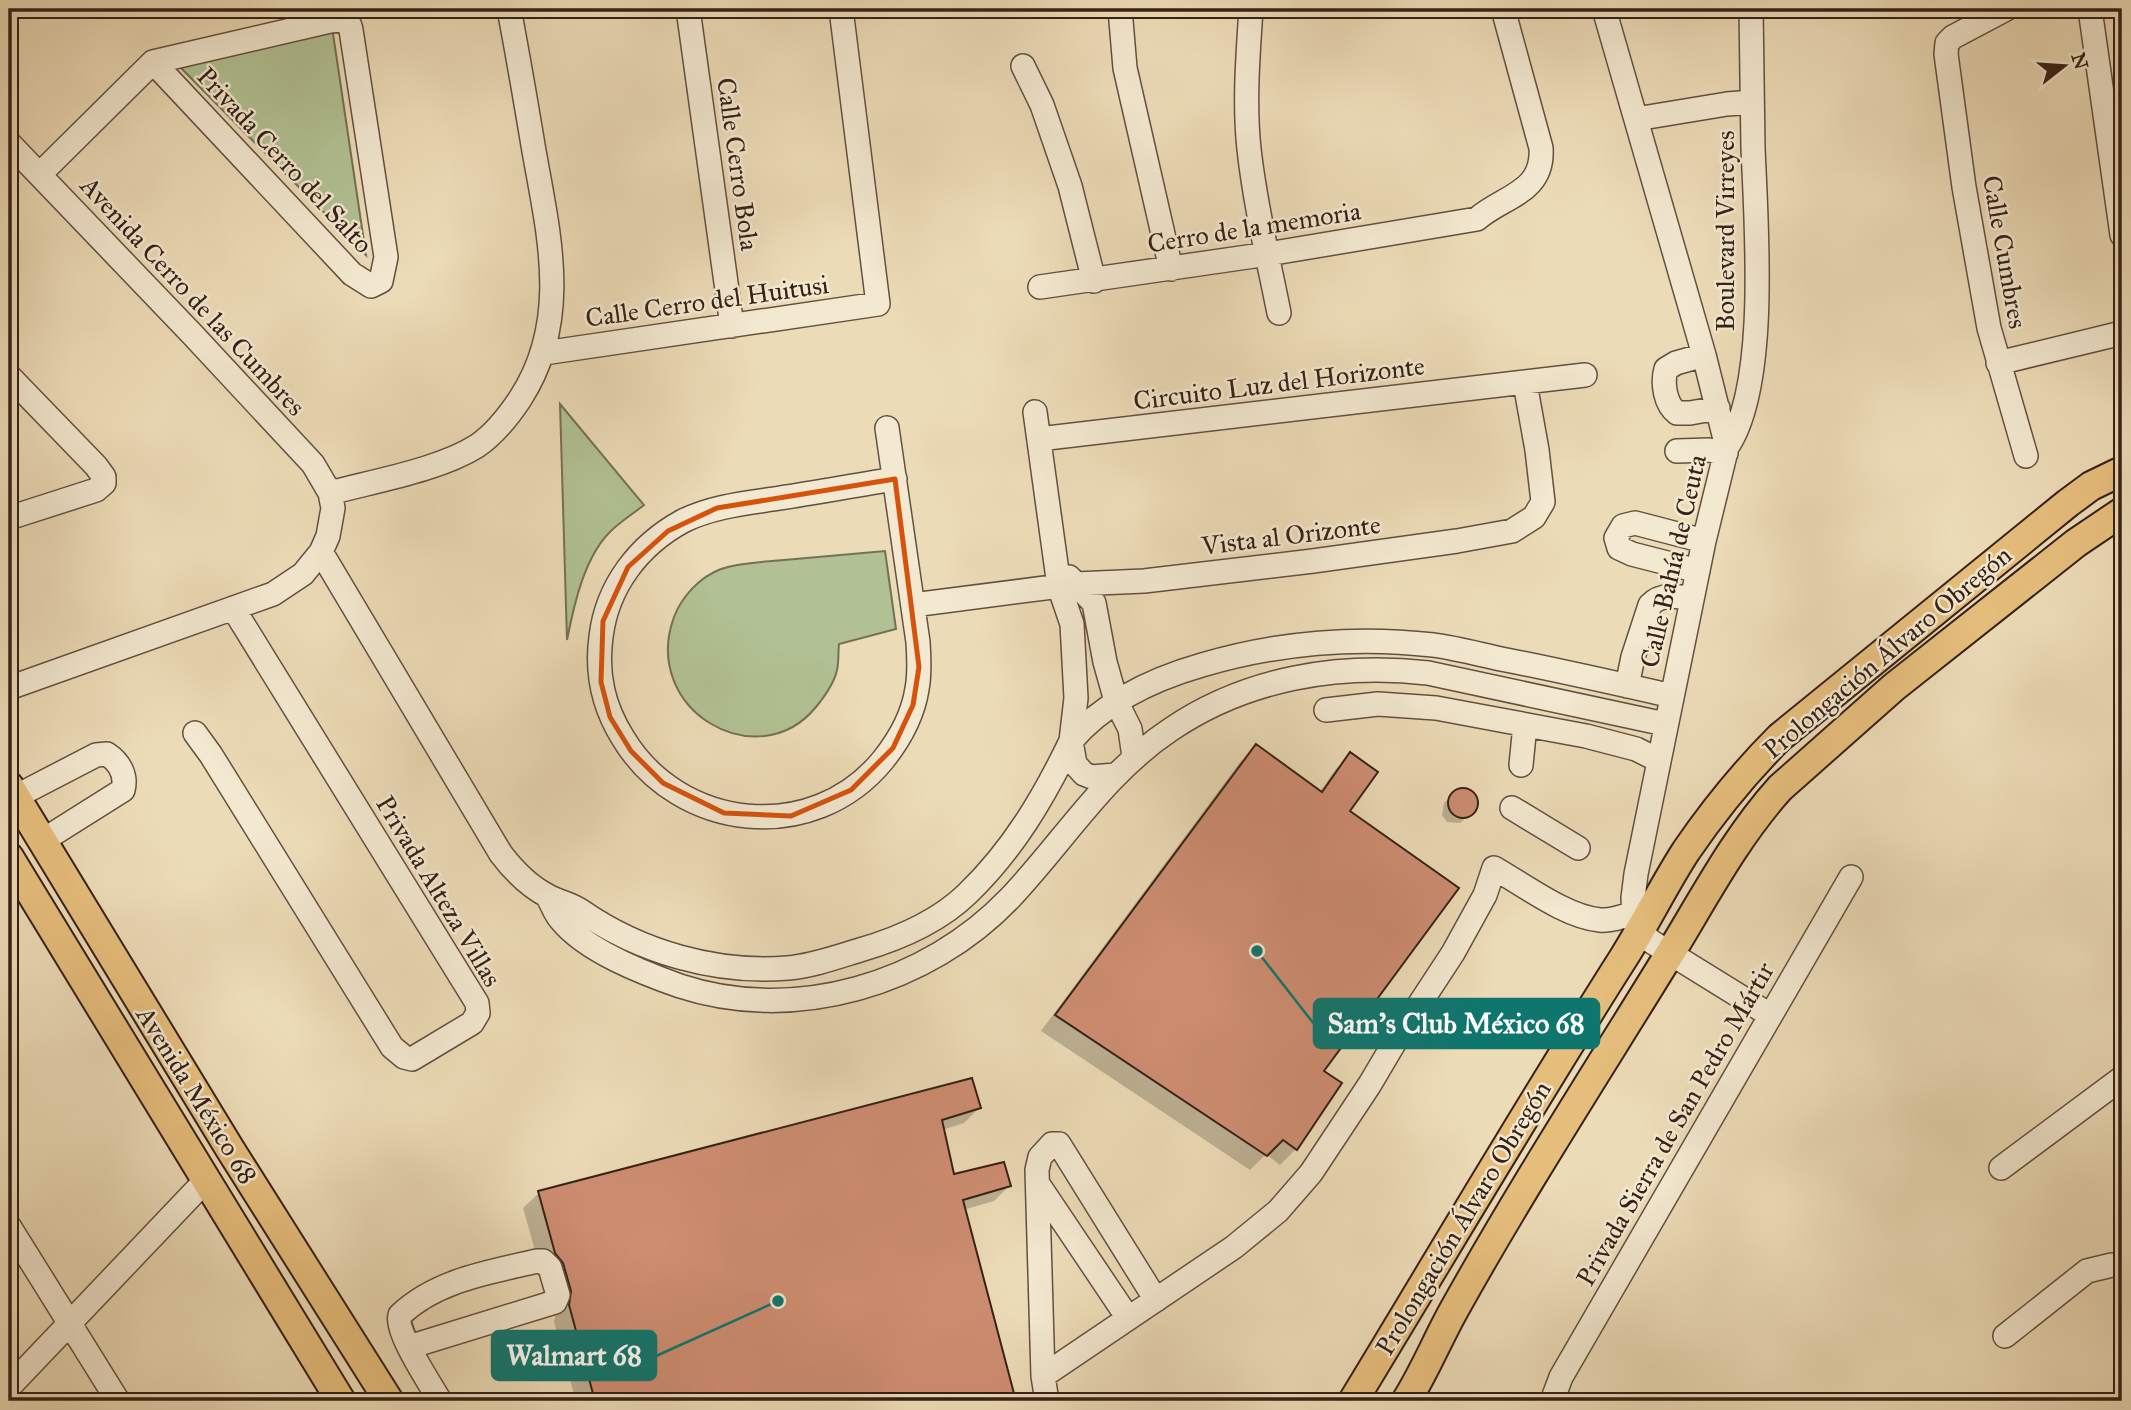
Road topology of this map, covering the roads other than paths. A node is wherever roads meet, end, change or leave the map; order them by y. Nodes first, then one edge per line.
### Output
1 (509, 9) edge
2 (688, 9) edge
3 (841, 9) edge
4 (1120, 9) edge
5 (1251, 9) edge
6 (1503, 9) edge
7 (1604, 9) edge
8 (1751, 9) edge
9 (2006, 9) edge
10 (2090, 9) edge
11 (153, 62) junction
12 (1023, 66) dead end
13 (1752, 102) junction
14 (1636, 119) junction
15 (9, 143) edge
16 (40, 174) junction
17 (2122, 235) edge
18 (1268, 254) junction
19 (1171, 269) junction
20 (1094, 281) junction
21 (1040, 287) dead end
22 (1279, 313) dead end
23 (732, 327) junction
24 (2122, 333) edge
25 (544, 353) junction
26 (1704, 355) junction
27 (1998, 363) junction
28 (1585, 375) dead end
29 (9, 376) edge
30 (1524, 383) junction
31 (1718, 408) junction
32 (1035, 412) dead end
33 (887, 428) dead end
34 (1039, 439) junction
35 (1727, 450) junction
36 (1677, 451) dead end
37 (2026, 456) dead end
38 (2122, 471) edge
39 (895, 479) junction
40 (330, 493) junction
41 (2122, 512) edge
42 (9, 518) edge
43 (1704, 541) junction
44 (321, 552) junction
45 (1698, 571) junction
46 (1068, 585) junction
47 (1692, 598) junction
48 (913, 605) junction
49 (233, 608) junction
50 (1627, 686) junction
51 (9, 688) edge
52 (1672, 696) junction
53 (1116, 701) junction
54 (1326, 710) dead end
55 (1665, 724) junction
56 (1525, 725) junction
57 (195, 733) dead end
58 (1071, 741) junction
59 (1134, 757) junction
60 (1658, 761) junction
61 (1521, 765) dead end
62 (1115, 775) junction
63 (12, 792) edge
64 (1512, 808) dead end
65 (42, 841) junction
66 (1578, 848) dead end
67 (13, 875) edge
68 (1851, 877) dead end
69 (548, 897) junction
70 (1635, 921) junction
71 (1669, 954) junction
72 (1770, 1015) junction
73 (2122, 1078) edge
74 (2001, 1168) dead end
75 (206, 1180) junction
76 (1038, 1184) junction
77 (9, 1226) edge
78 (2122, 1266) edge
79 (1156, 1300) junction
80 (1128, 1318) junction
81 (70, 1322) junction
82 (2006, 1336) dead end
83 (409, 1347) junction
84 (1043, 1376) junction
85 (9, 1387) edge
86 (118, 1401) edge
87 (341, 1401) edge
88 (389, 1401) edge
89 (440, 1401) edge
90 (1047, 1401) edge
91 (1353, 1401) edge
92 (1406, 1401) edge
93 (1552, 1401) edge

1 - 25 street
2 - 23 street, Calle Cerro Bola
3 - 23 street, Calle Cerro del Huitusi
4 - 19 street
5 - 18 street
6 - 18 street, Cerro de la memoria
7 - 14 street, Calle Bahía de Ceuta
8 - 13 street, Boulevard Virreyes
9 - 27 street, Calle Cumbres
10 - 17 street
11 - 11 street, Privada Cerro del Salto
11 - 16 street
12 - 20 street
13 - 14 street
13 - 35 street, Boulevard Virreyes
14 - 26 street, Calle Bahía de Ceuta
15 - 16 street, Avenida Cerro de las Cumbres
16 - 40 street, Avenida Cerro de las Cumbres
18 - 19 street, Cerro de la memoria
18 - 22 street
19 - 20 street, Cerro de la memoria
20 - 21 street, Cerro de la memoria
23 - 25 street, Calle Cerro del Huitusi
24 - 27 street
25 - 40 street
26 - 31 street, Calle Bahía de Ceuta
26 - 31 street
27 - 37 street, Calle Cumbres
28 - 30 street, Circuito Luz del Horizonte
29 - 42 street
30 - 34 street, Circuito Luz del Horizonte
30 - 46 street, Vista al Orizonte
31 - 35 street, Calle Bahía de Ceuta
32 - 34 street
33 - 39 street
34 - 46 street
35 - 36 street
35 - 43 street, Calle Bahía de Ceuta
38 - 70 main road, Prolongación Álvaro Obregón
39 - 48 street
39 - 48 street
40 - 44 street
41 - 71 main road, Prolongación Álvaro Obregón
43 - 45 street, Calle Bahía de Ceuta
43 - 45 street
44 - 49 street
44 - 69 street
45 - 47 street, Calle Bahía de Ceuta
46 - 48 street, Vista al Orizonte
46 - 53 street
46 - 58 street
47 - 50 street
47 - 52 street, Calle Bahía de Ceuta
49 - 51 street
49 - 57 street, Privada Alteza Villas
50 - 52 street
50 - 53 street
52 - 55 street, Calle Bahía de Ceuta
53 - 58 street
53 - 59 street
54 - 56 street
55 - 59 street
55 - 60 street, Calle Bahía de Ceuta
56 - 60 street
56 - 61 street
58 - 62 street
58 - 69 street
59 - 62 street
60 - 70 street, Calle Bahía de Ceuta
62 - 69 street
63 - 65 main road, Avenida México 68
63 - 65 street
64 - 66 street
65 - 88 main road, Avenida México 68
67 - 75 main road, Avenida México 68
68 - 72 street, Privada Sierra de San Pedro Mártir
70 - 71 street
70 - 79 street
70 - 91 main road, Prolongación Álvaro Obregón
71 - 72 street
71 - 92 main road, Prolongación Álvaro Obregón
72 - 93 street, Privada Sierra de San Pedro Mártir
73 - 74 street
75 - 81 street
75 - 87 main road, Avenida México 68
76 - 79 street
76 - 80 street
76 - 84 street
77 - 81 street
78 - 82 street
79 - 80 street
80 - 84 street
81 - 85 street
81 - 86 street
83 - 83 street
83 - 89 street
84 - 90 street

